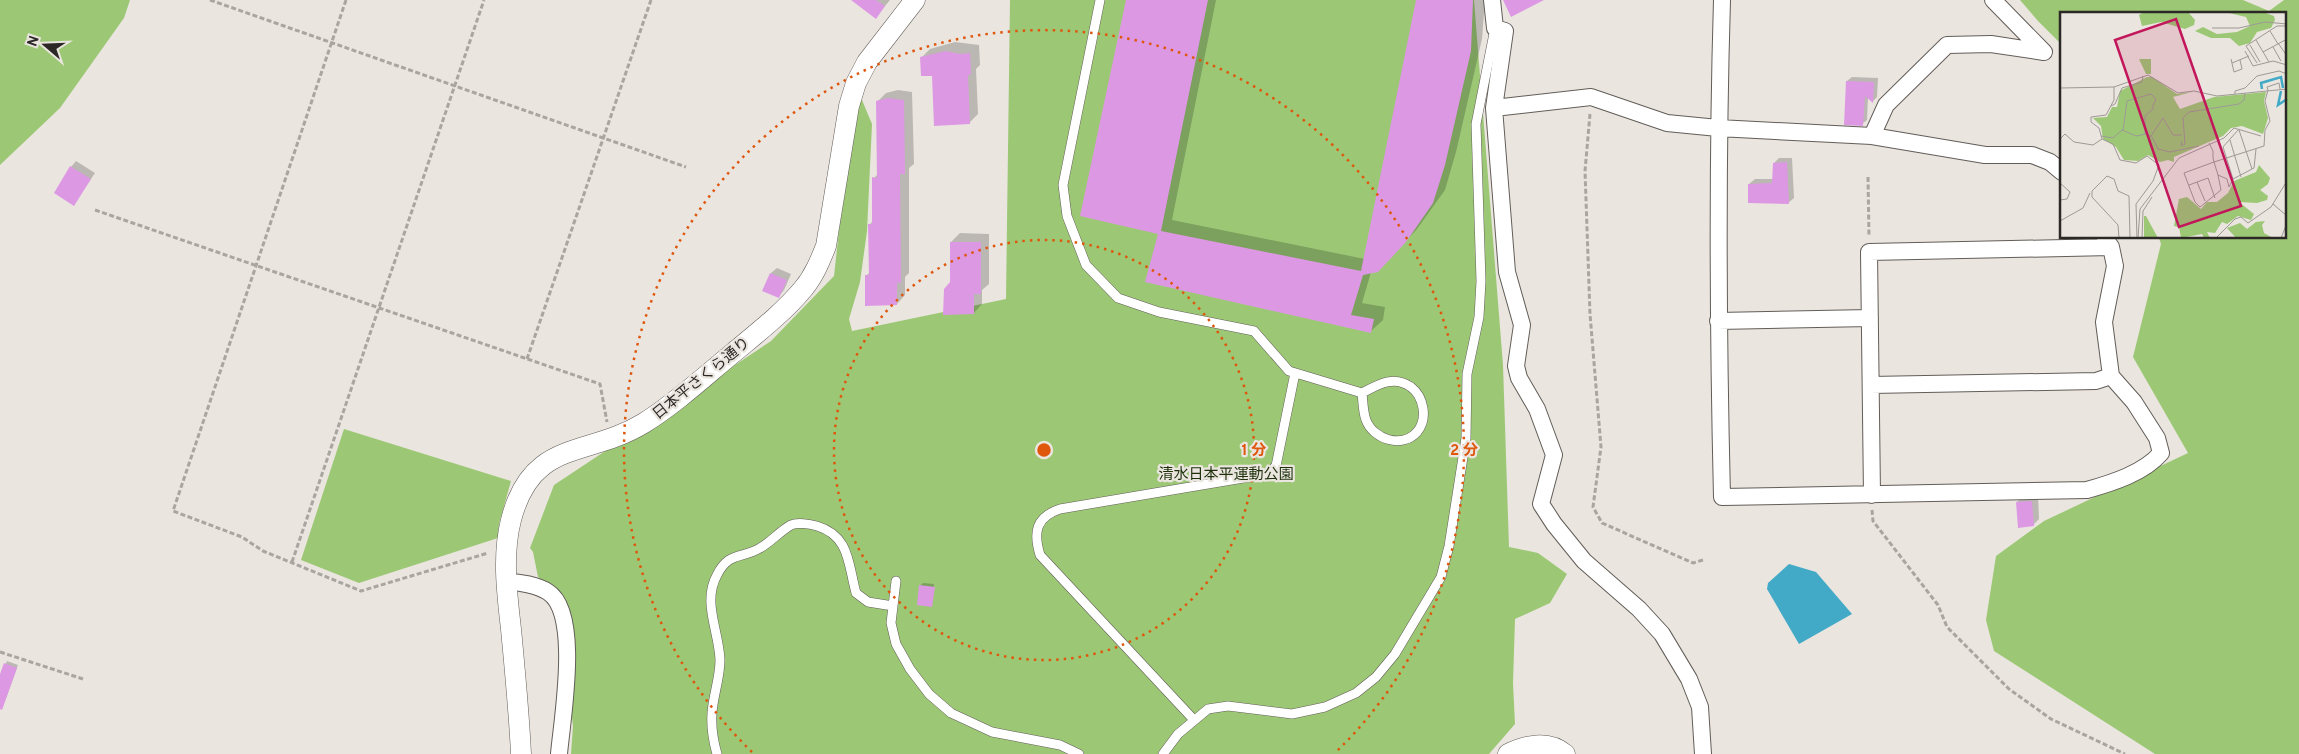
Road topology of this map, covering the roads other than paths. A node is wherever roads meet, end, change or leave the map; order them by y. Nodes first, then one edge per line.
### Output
1 (914, 0) edge
2 (1100, 0) edge
3 (1492, 0) edge
4 (1722, 0) edge
5 (1993, 0) edge
6 (1495, 28) junction
7 (1494, 108) junction
8 (1718, 128) junction
9 (1872, 136) junction
10 (2060, 170) edge
11 (2108, 242) edge
12 (1870, 318) junction
13 (1718, 321) junction
14 (1295, 373) junction
15 (2111, 376) junction
16 (1872, 385) junction
17 (1362, 394) junction
18 (1872, 495) junction
19 (896, 581) dead end
20 (507, 582) junction
21 (893, 606) junction
22 (1194, 720) junction
23 (521, 754) edge
24 (558, 754) edge
25 (717, 754) edge
26 (1079, 754) edge
27 (1163, 754) edge
28 (1508, 754) edge
29 (1565, 754) edge
30 (1703, 754) edge

1 - 20 street, 日本平さくら通り
2 - 14 lane
3 - 6 street
4 - 8 street
5 - 9 street
6 - 7 street
6 - 22 lane
7 - 8 street
7 - 30 street
8 - 9 street
8 - 13 street
9 - 10 street
11 - 12 street
11 - 15 street
12 - 13 street
12 - 16 street
13 - 18 street
14 - 17 lane
14 - 22 lane
15 - 16 street
15 - 18 street
16 - 18 street
17 - 17 lane
19 - 21 lane
20 - 23 street, 日本平さくら通り
20 - 24 street
21 - 25 lane
21 - 26 lane
22 - 27 lane
28 - 29 street

